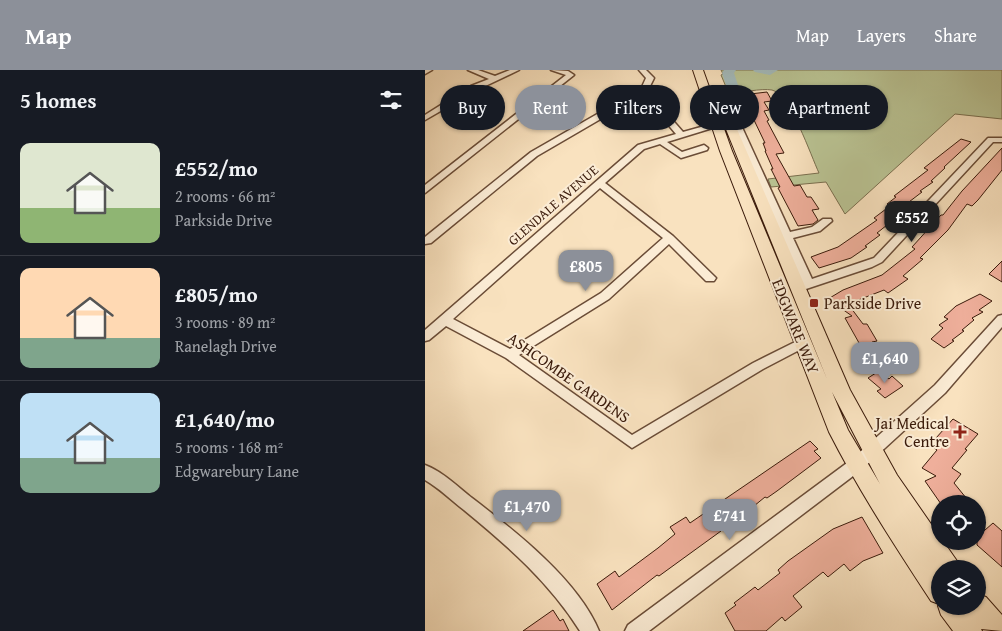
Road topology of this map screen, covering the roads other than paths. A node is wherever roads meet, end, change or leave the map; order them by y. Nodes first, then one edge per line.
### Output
1 (429, 70) edge
2 (471, 70) edge
3 (516, 70) edge
4 (555, 70) edge
5 (642, 70) edge
6 (698, 70) edge
7 (708, 70) edge
8 (425, 72) edge
9 (496, 79) junction
10 (703, 85) edge
11 (716, 85) edge
12 (425, 118) edge
13 (677, 130) edge
14 (697, 130) edge
15 (718, 130) edge
16 (736, 130) edge
17 (737, 130) edge
18 (681, 135) junction
19 (1002, 140) edge
20 (661, 141) junction
21 (704, 148) dead end
22 (681, 155) junction
23 (669, 160) dead end
24 (599, 183) junction
25 (425, 190) edge
26 (827, 221) dead end
27 (787, 236) junction
28 (669, 238) junction
29 (427, 241) dead end
30 (710, 278) dead end
31 (802, 286) junction
32 (1002, 319) edge
33 (445, 320) junction
34 (425, 337) edge
35 (803, 343) junction
36 (510, 355) junction
37 (864, 458) junction
38 (425, 472) edge
39 (943, 560) edge
40 (931, 579) edge
41 (957, 615) edge
42 (985, 615) edge
43 (590, 631) edge
44 (634, 631) edge
45 (969, 631) edge
46 (999, 631) edge

1 - 8 street
2 - 9 street
3 - 9 street
4 - 25 street
5 - 29 street
6 - 10 highway, EDGWARE WAY
7 - 11 highway, EDGWARE WAY
9 - 12 street
13 - 18 street
14 - 18 street, GLENDALE AVENUE
15 - 35 highway, EDGWARE WAY
16 - 31 highway, EDGWARE WAY
17 - 27 street, EDGWARE WAY
18 - 20 street, GLENDALE AVENUE
19 - 31 street
20 - 22 street
20 - 24 street, GLENDALE AVENUE
21 - 22 street
22 - 23 street
24 - 28 street
24 - 33 street, GLENDALE AVENUE
26 - 27 street
27 - 31 street, EDGWARE WAY
28 - 30 street
28 - 36 street
31 - 37 highway, EDGWARE WAY
32 - 37 street
33 - 34 street, GLENDALE AVENUE
33 - 36 street, ASHCOMBE GARDENS
35 - 36 street, ASHCOMBE GARDENS
35 - 37 highway, EDGWARE WAY
37 - 39 highway, EDGWARE WAY
37 - 40 highway, EDGWARE WAY
37 - 44 street
38 - 43 street
41 - 45 highway
42 - 46 highway

